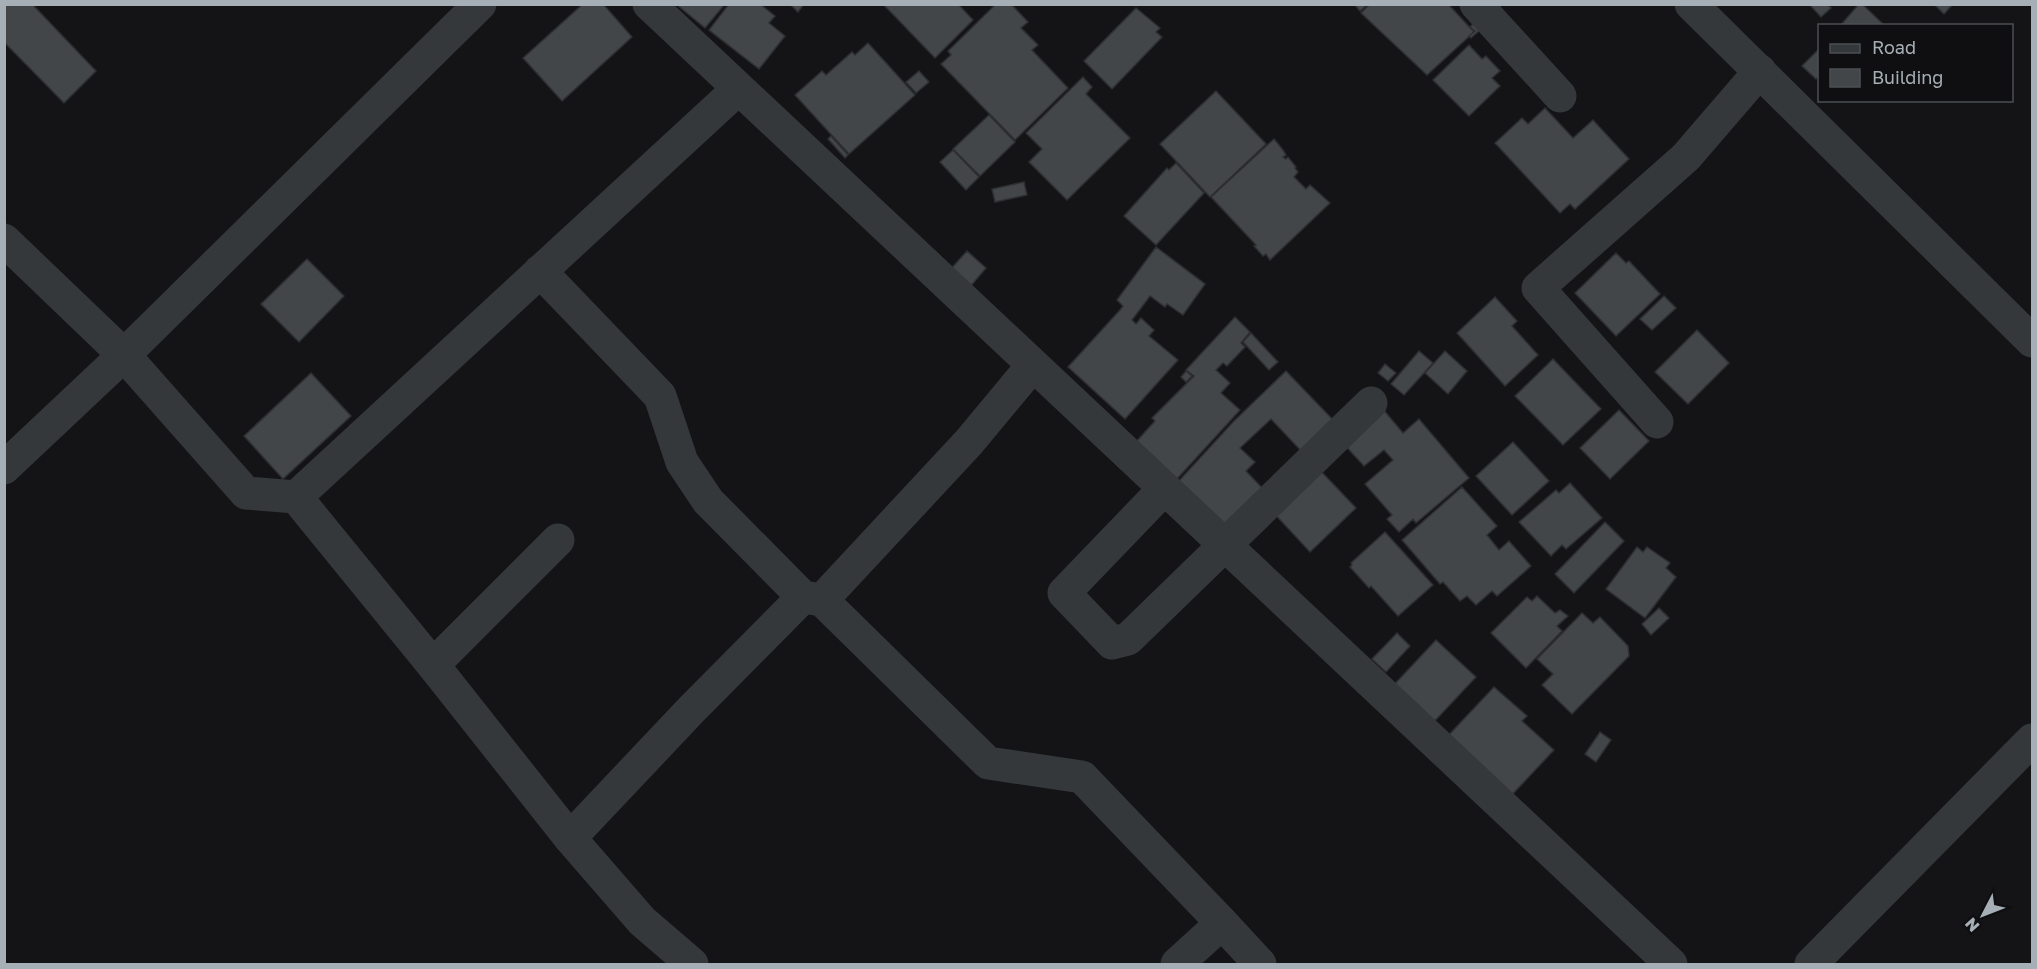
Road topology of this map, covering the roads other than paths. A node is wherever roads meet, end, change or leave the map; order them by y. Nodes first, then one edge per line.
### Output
1 (480, 4) edge
2 (649, 4) edge
3 (1476, 4) edge
4 (1691, 4) edge
5 (1760, 72) junction
6 (738, 89) junction
7 (1560, 96) dead end
8 (4, 240) edge
9 (540, 271) junction
10 (2032, 341) edge
11 (124, 355) junction
12 (1033, 365) junction
13 (1371, 403) dead end
14 (1657, 422) dead end
15 (4, 468) edge
16 (1164, 489) junction
17 (296, 497) junction
18 (558, 540) dead end
19 (1225, 546) junction
20 (812, 599) junction
21 (433, 665) junction
22 (2032, 740) edge
23 (570, 838) junction
24 (1222, 923) junction
25 (692, 964) edge
26 (1177, 964) edge
27 (1260, 964) edge
28 (1671, 964) edge
29 (1811, 964) edge

1 - 11 street
2 - 6 street
3 - 7 street
4 - 5 street
5 - 10 street
5 - 14 street
6 - 9 street
6 - 12 street
8 - 11 street
9 - 17 street
9 - 20 street
11 - 15 street
11 - 17 street
12 - 16 street
12 - 20 street
13 - 19 street
16 - 19 street
16 - 19 street
17 - 21 street
18 - 21 street
19 - 28 street
20 - 23 street
20 - 24 street
21 - 23 street
22 - 29 street
23 - 25 street
24 - 26 street
24 - 27 street

